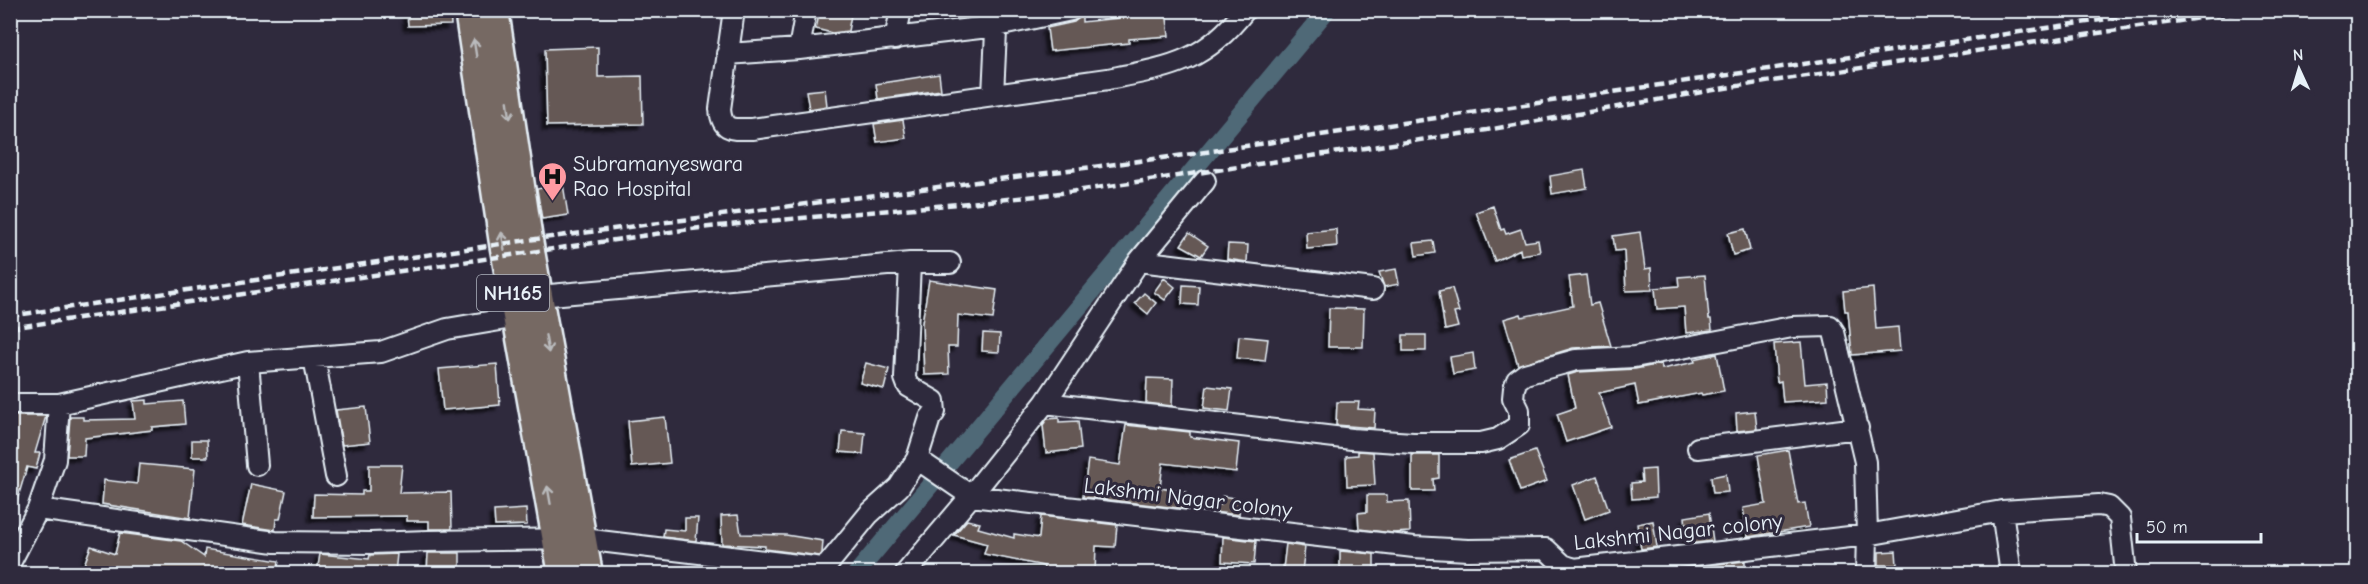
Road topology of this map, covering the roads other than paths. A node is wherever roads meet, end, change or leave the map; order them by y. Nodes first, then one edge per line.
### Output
1 (469, 10) edge
2 (494, 10) edge
3 (734, 10) edge
4 (806, 10) edge
5 (901, 10) edge
6 (1071, 10) edge
7 (1245, 10) edge
8 (997, 18) edge
9 (895, 39) junction
10 (799, 49) junction
11 (727, 54) junction
12 (993, 95) junction
13 (1205, 181) dead end
14 (1139, 261) junction
15 (910, 263) junction
16 (950, 263) dead end
17 (1373, 289) dead end
18 (539, 297) junction
19 (517, 317) junction
20 (314, 357) junction
21 (248, 362) junction
22 (1045, 403) junction
23 (10, 404) edge
24 (59, 404) junction
25 (1858, 428) junction
26 (1698, 448) dead end
27 (917, 459) junction
28 (257, 465) dead end
29 (336, 476) dead end
30 (971, 496) junction
31 (38, 509) junction
32 (2002, 511) junction
33 (1867, 535) junction
34 (570, 539) junction
35 (10, 563) edge
36 (822, 571) edge
37 (563, 573) edge
38 (588, 573) edge
39 (905, 573) edge
40 (1866, 573) edge
41 (2012, 573) edge
42 (2126, 573) edge

19 -> 1 highway, NH165
2 -> 18 highway, NH165
3 - 11 street
4 - 10 street
5 - 9 street
6 - 8 street
7 - 12 street
8 - 9 street
8 - 12 street
9 - 10 street
10 - 11 street
11 - 12 street
13 - 14 street
14 - 17 street
14 - 22 street
15 - 16 street
15 - 18 street
15 - 27 street
18 -> 34 highway, NH165
19 - 20 street
34 -> 19 highway, NH165
20 - 21 street
20 - 29 street
21 - 24 street
21 - 28 street
22 - 25 street
22 - 30 street
23 - 24 street
24 - 31 street
25 - 26 street
25 - 33 street
27 - 30 street
27 - 36 street
30 - 33 street, Lakshmi Nagar colony
30 - 39 street
31 - 34 street
31 - 35 street
32 - 33 street, Lakshmi Nagar colony
32 - 41 street
32 - 42 street, Lakshmi Nagar colony
33 - 40 street
34 - 36 street
34 - 37 highway, NH165
34 - 38 highway, NH165

